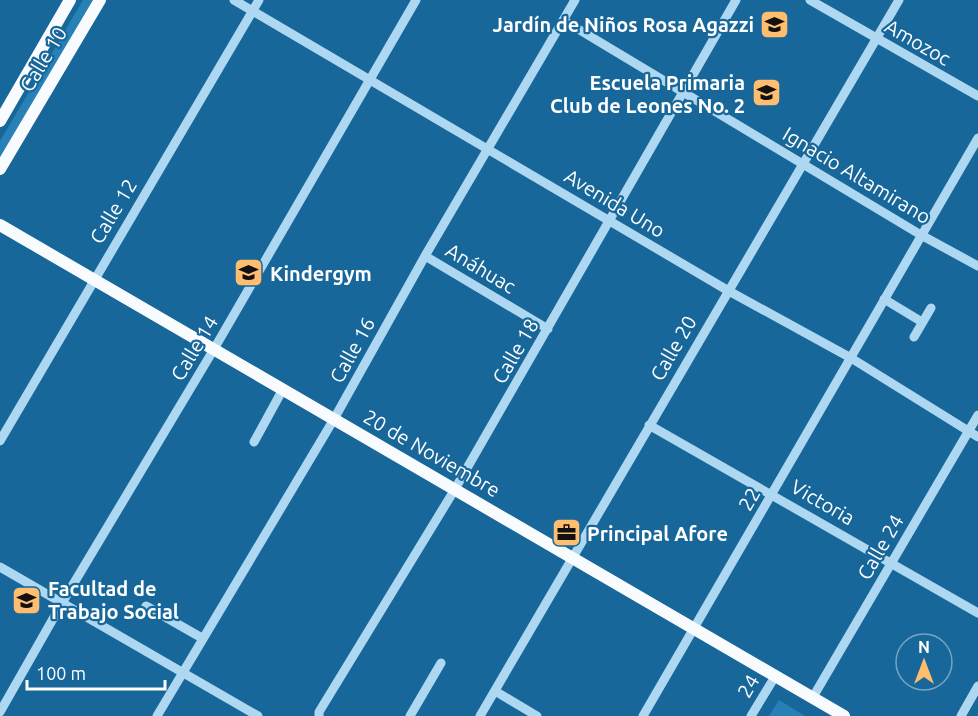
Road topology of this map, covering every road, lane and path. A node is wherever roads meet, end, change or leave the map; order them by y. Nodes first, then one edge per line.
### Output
1 (70, 0) edge
2 (100, 0) edge
3 (234, 0) edge
4 (259, 0) edge
5 (416, 0) edge
6 (575, 0) edge
7 (736, 0) edge
8 (810, 0) edge
9 (899, 0) edge
10 (252, 10) junction
11 (563, 20) junction
12 (876, 38) junction
13 (370, 81) junction
14 (682, 92) junction
15 (978, 96) edge
16 (0, 121) edge
17 (978, 138) edge
18 (488, 148) junction
19 (803, 163) junction
20 (0, 169) edge
21 (610, 220) junction
22 (0, 225) edge
23 (921, 235) junction
24 (425, 255) junction
25 (978, 266) edge
26 (94, 279) junction
27 (727, 290) junction
28 (884, 299) junction
29 (931, 308) dead end
30 (922, 322) junction
31 (548, 329) junction
32 (914, 337) dead end
33 (214, 349) junction
34 (850, 358) junction
35 (283, 389) junction
36 (978, 416) edge
37 (334, 418) junction
38 (649, 425) junction
39 (969, 432) junction
40 (978, 437) edge
41 (0, 441) edge
42 (254, 442) dead end
43 (455, 489) junction
44 (773, 494) junction
45 (573, 557) junction
46 (892, 562) junction
47 (0, 567) edge
48 (62, 603) junction
49 (147, 606) dead end
50 (978, 613) edge
51 (694, 628) junction
52 (202, 638) junction
53 (441, 663) dead end
54 (182, 672) junction
55 (776, 675) junction
56 (978, 686) edge
57 (495, 691) junction
58 (813, 697) junction
59 (0, 712) edge
60 (157, 716) edge
61 (258, 716) edge
62 (319, 716) edge
63 (410, 716) edge
64 (480, 716) edge
65 (537, 716) edge
66 (643, 716) edge
67 (752, 716) edge
68 (844, 716) edge
69 (961, 716) edge

1 - 16 main road, Calle 10
2 - 20 main road, Calle 10
3 - 10 street, Avenida Uno
4 - 10 street, Calle 12
5 - 13 street, Calle 14
6 - 11 street, Calle 16
7 - 14 street, Calle 18
8 - 12 street, Amozoc
9 - 12 street, Calle 20
10 - 13 street, Avenida Uno
10 - 26 street, Calle 12
11 - 14 street, Ignacio Altamirano
11 - 18 street, Calle 16
12 - 15 street, Amozoc
12 - 19 street, Calle 20
13 - 18 street, Avenida Uno
13 - 33 street, Calle 14
14 - 19 street, Ignacio Altamirano
14 - 21 street, Calle 18
17 - 23 street, 22
18 - 21 street, Avenida Uno
18 - 24 street, Calle 16
19 - 23 street, Ignacio Altamirano
19 - 27 street, Calle 20
21 - 27 street, Avenida Uno
21 - 31 street, Calle 18
22 - 26 main road, 20 de Noviembre
23 - 25 street, Ignacio Altamirano
23 - 28 street, 22
24 - 31 street, Anáhuac
24 - 37 street, Calle 16
26 - 33 main road, 20 de Noviembre
26 - 41 street, Calle 12
27 - 34 street, Avenida Uno
27 - 38 street, Calle 20
28 - 30 street
28 - 34 street, 22
29 - 30 street
30 - 32 street
31 - 43 street, Calle 18
33 - 35 main road, 20 de Noviembre
33 - 48 street, Calle 14
34 - 39 street, Avenida Uno
34 - 44 street, 22
35 - 37 main road, 20 de Noviembre
35 - 42 street
36 - 39 street, Calle 24
37 - 43 main road, 20 de Noviembre
37 - 52 street, Calle 16
38 - 44 street, Victoria
38 - 45 street, Calle 20
39 - 40 street, Avenida Uno
39 - 46 street, Calle 24
43 - 45 main road, 20 de Noviembre
43 - 62 street, Calle 18
44 - 46 street, Victoria
44 - 51 street, 22
45 - 51 main road, 20 de Noviembre
45 - 57 street, Calle 20
46 - 50 street, Victoria
46 - 58 street, Calle 24
47 - 48 street
48 - 54 street
48 - 59 street, Calle 14
49 - 52 street
51 - 55 main road, 20 de Noviembre
51 - 66 street, 22
52 - 54 street, Calle 16
53 - 63 street
54 - 60 street, Calle 16
54 - 61 street
55 - 58 main road, 20 de Noviembre
55 - 67 street, 24
56 - 69 street
57 - 64 street, Calle 20
57 - 65 street
58 - 68 main road, 20 de Noviembre

